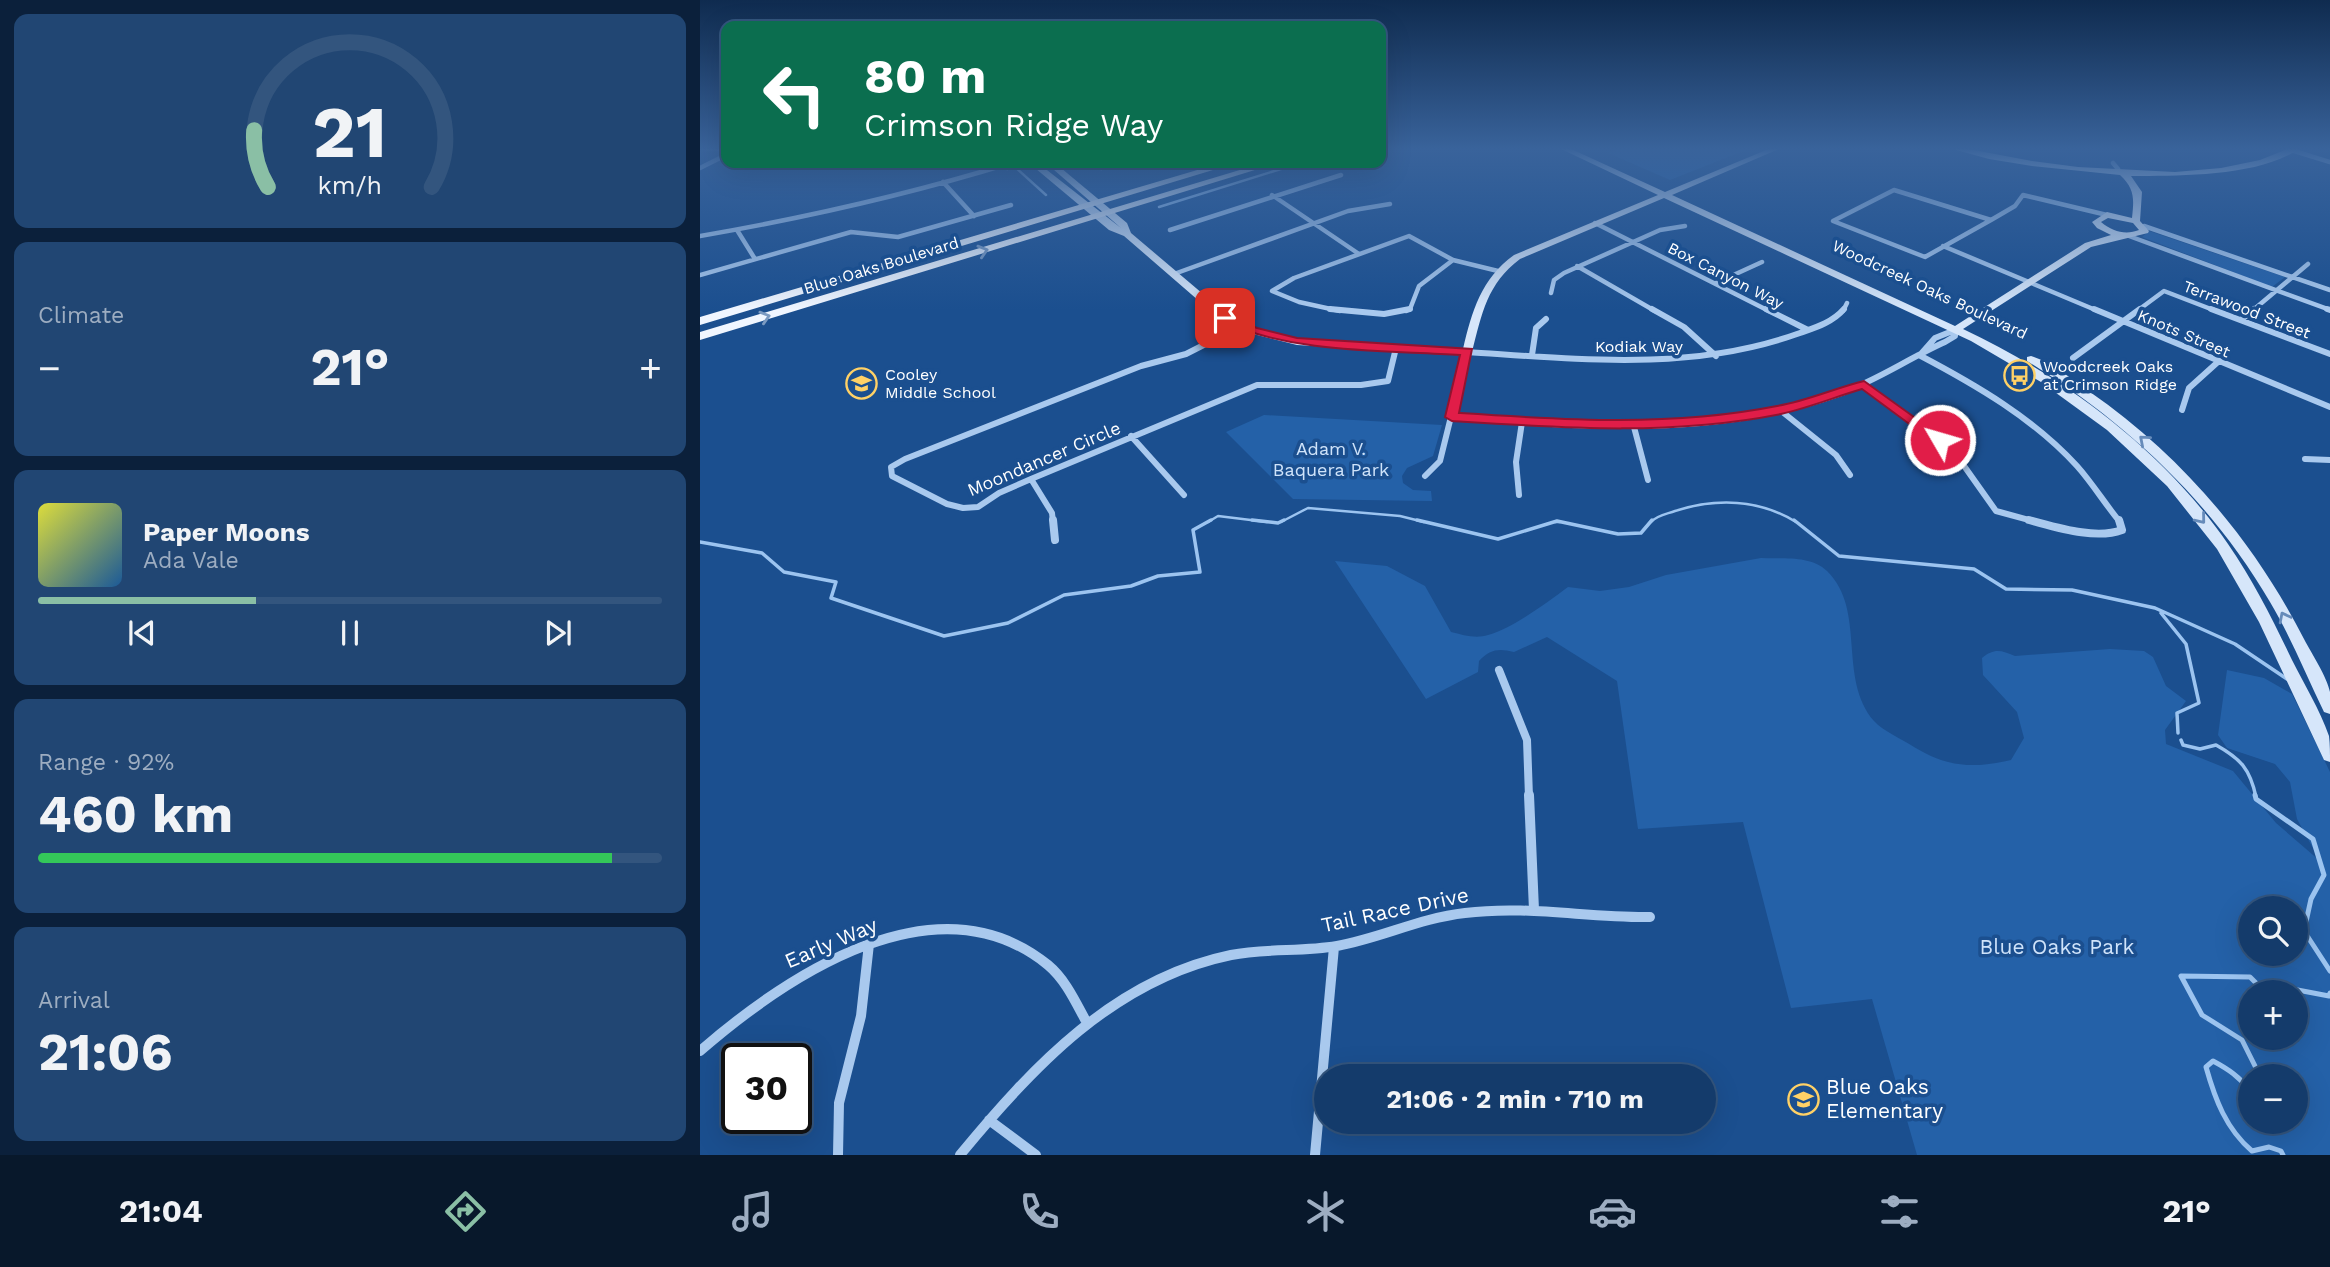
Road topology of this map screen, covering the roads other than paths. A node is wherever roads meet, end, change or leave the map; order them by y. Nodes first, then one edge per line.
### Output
1 (858, 202) edge
2 (961, 202) edge
3 (1085, 202) edge
4 (1090, 202) edge
5 (1120, 202) edge
6 (1127, 202) edge
7 (1252, 202) edge
8 (1282, 202) edge
9 (1644, 202) edge
10 (1688, 202) edge
11 (1871, 202) edge
12 (1939, 202) edge
13 (2020, 202) edge
14 (2050, 202) edge
15 (2133, 202) edge
16 (2140, 202) edge
17 (1390, 204) dead end
18 (1011, 205) dead end
19 (2074, 208) junction
20 (1097, 210) junction
21 (2110, 215) junction
22 (974, 216) junction
23 (1991, 220) junction
24 (1313, 223) junction
25 (1595, 223) junction
26 (2098, 224) junction
27 (2140, 224) junction
28 (1685, 226) dead end
29 (737, 230) junction
30 (1170, 230) dead end
31 (2126, 235) junction
32 (700, 236) edge
33 (1634, 241) junction
34 (2095, 242) junction
35 (1943, 246) junction
36 (1359, 254) junction
37 (755, 259) junction
38 (1453, 260) junction
39 (1762, 262) dead end
40 (2308, 264) dead end
41 (1577, 266) junction
42 (1498, 271) junction
43 (1174, 274) junction
44 (700, 275) edge
45 (2293, 277) junction
46 (2029, 282) junction
47 (1716, 283) junction
48 (2330, 290) edge
49 (2276, 291) junction
50 (1551, 293) dead end
51 (1847, 303) dead end
52 (2330, 310) edge
53 (1546, 319) dead end
54 (2241, 320) junction
55 (700, 321) edge
56 (2123, 321) junction
57 (1241, 326) junction
58 (1959, 327) junction
59 (1808, 330) junction
60 (700, 336) edge
61 (1933, 340) junction
62 (1942, 344) junction
63 (1396, 348) junction
64 (1467, 352) junction
65 (2330, 354) edge
66 (1532, 355) junction
67 (1919, 355) junction
68 (1716, 356) junction
69 (2073, 358) dead end
70 (2219, 361) junction
71 (1864, 385) junction
72 (2330, 407) edge
73 (1780, 410) junction
74 (2182, 410) dead end
75 (1452, 417) junction
76 (1522, 422) junction
77 (1634, 427) junction
78 (1131, 436) junction
79 (2305, 458) dead end
80 (2330, 460) edge
81 (1850, 475) dead end
82 (1425, 476) dead end
83 (1031, 479) junction
84 (1648, 480) dead end
85 (1184, 495) dead end
86 (1519, 495) dead end
87 (1055, 540) dead end
88 (1499, 670) dead end
89 (2330, 707) edge
90 (2330, 755) edge
91 (1534, 910) junction
92 (1650, 917) dead end
93 (869, 944) junction
94 (1334, 947) junction
95 (1087, 1023) junction
96 (700, 1051) edge
97 (989, 1120) junction
98 (838, 1155) edge
99 (960, 1155) edge
100 (1036, 1155) edge
101 (1315, 1155) edge

1 - 29 street
2 - 22 street
3 - 20 street
4 - 20 street
5 - 20 main road, Blue Oaks Boulevard
6 - 20 main road, Blue Oaks Boulevard
7 - 30 street
8 - 24 street
9 - 25 street
10 - 58 street, Woodcreek Oaks Boulevard
11 - 35 street
12 - 23 street
13 - 23 street
14 - 19 street
15 - 21 street
16 - 27 street
17 - 24 street
18 - 22 street
19 - 21 street
19 - 26 street
20 - 43 street
20 - 55 main road, Blue Oaks Boulevard
60 -> 20 main road, Blue Oaks Boulevard
21 - 26 street
21 - 27 street
22 - 37 street
23 - 35 street
24 - 36 street
24 - 43 street
25 - 33 street, Box Canyon Way
25 - 42 street
26 - 31 street
26 - 34 street
27 - 31 street
27 - 45 street
28 - 33 street
29 - 32 street
29 - 37 street
31 - 34 street
31 - 49 street
33 - 41 street
33 - 47 street, Box Canyon Way
34 - 46 street
35 - 46 street, Knots Street
36 - 38 street
36 - 38 street
37 - 44 street
38 - 42 street
39 - 47 street
40 - 45 street
41 - 50 street
41 - 68 street
42 - 64 street
43 - 57 street
45 - 48 street
45 - 49 street
46 - 56 street, Knots Street
46 - 58 street
47 - 59 street, Box Canyon Way
49 - 52 street
49 - 54 street
51 - 59 street, Kodiak Way
53 - 66 street
54 - 56 street, Terrawood Street
54 - 65 street, Terrawood Street
56 - 69 street
56 - 70 street, Knots Street
57 - 63 street
57 - 83 street, Moondancer Circle
58 - 61 street
58 - 62 street
89 -> 58 street, Woodcreek Oaks Boulevard
58 -> 90 street, Woodcreek Oaks Boulevard
59 - 68 street, Kodiak Way
61 - 62 street
61 - 67 street
62 - 67 street
63 - 64 street
63 - 78 street, Moondancer Circle
64 - 66 street, Kodiak Way
64 - 75 street
66 - 68 street, Kodiak Way
67 - 71 street
67 - 71 street
70 - 72 street, Knots Street
70 - 74 street
71 - 73 street
73 - 77 street
73 - 81 street
75 - 76 street
75 - 82 street
76 - 77 street
76 - 86 street
77 - 84 street
78 - 83 street, Moondancer Circle
78 - 85 street
79 - 80 street
83 - 87 street
88 - 91 street
91 - 92 street, Tail Race Drive
91 - 94 street, Tail Race Drive
93 - 95 street, Early Way
93 - 96 street, Early Way
93 - 98 street
94 - 95 street, Tail Race Drive
94 - 101 street
95 - 97 street, Tail Race Drive
97 - 99 street, Tail Race Drive
97 - 100 street

